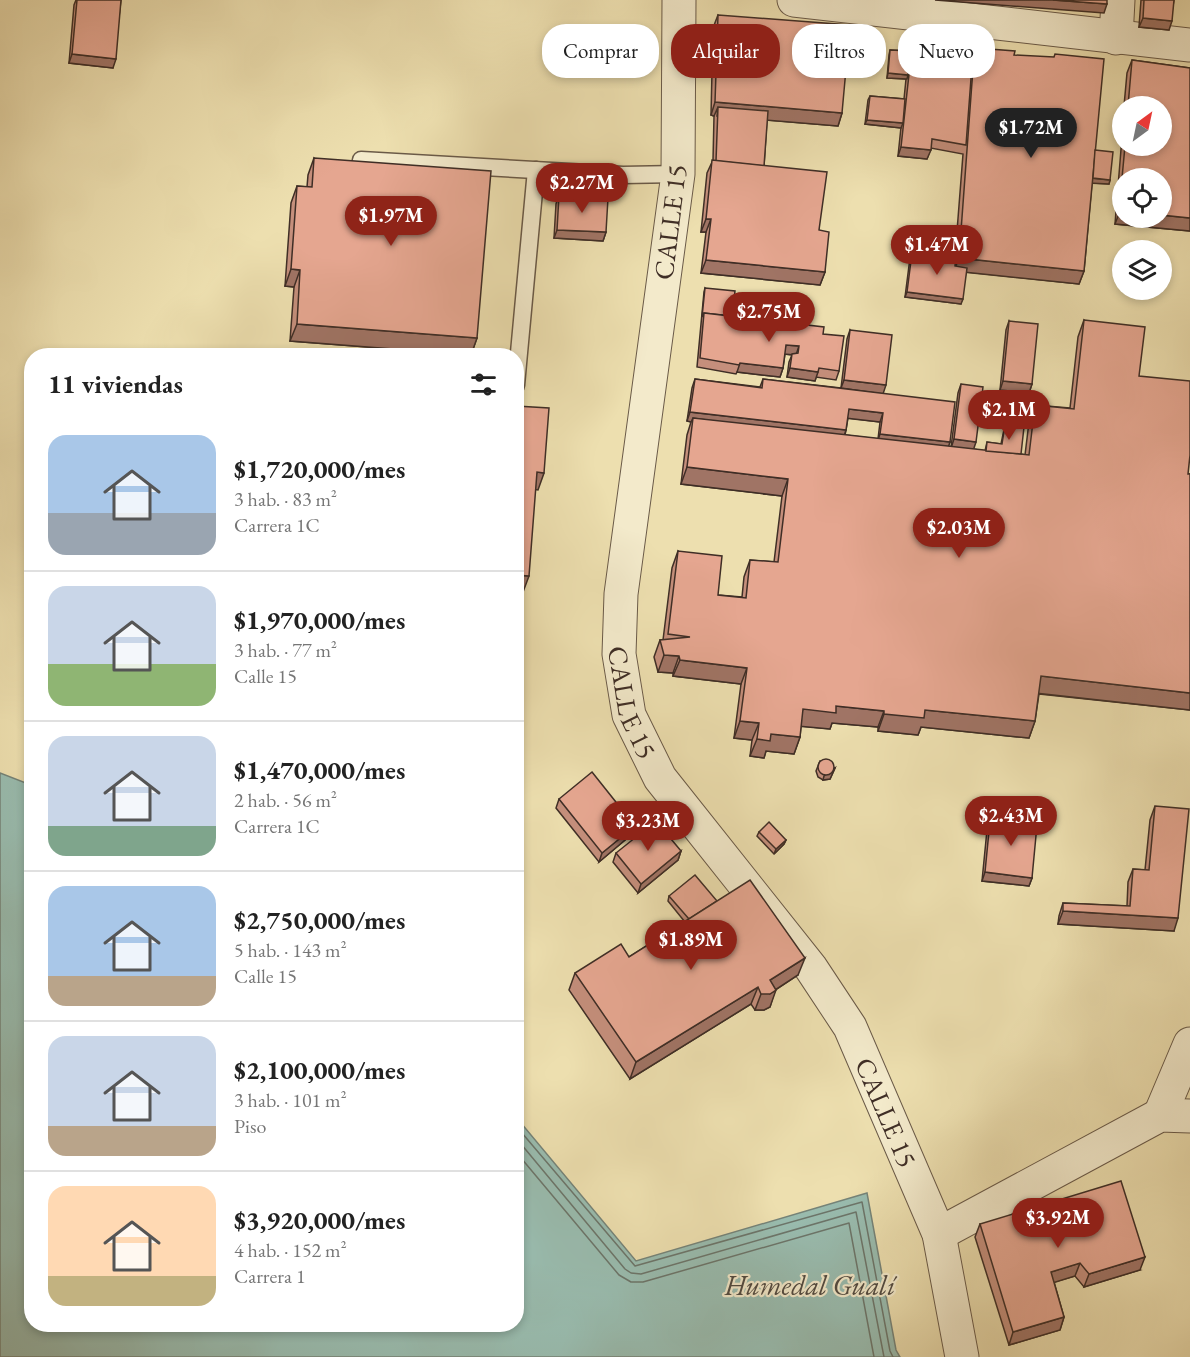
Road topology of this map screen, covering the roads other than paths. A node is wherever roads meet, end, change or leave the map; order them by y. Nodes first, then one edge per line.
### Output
1 (679, 0) edge
2 (794, 0) edge
3 (1118, 0) edge
4 (1116, 38) junction
5 (1190, 45) edge
6 (361, 160) edge
7 (536, 170) junction
8 (678, 174) junction
9 (519, 348) edge
10 (1190, 1044) edge
11 (1175, 1116) edge
12 (939, 1234) junction
13 (962, 1357) edge

1 - 8 street, CALLE 15
2 - 4 street
3 - 4 street
4 - 5 street
6 - 7 lane
7 - 8 lane
7 - 9 lane
8 - 12 street, CALLE 15
10 - 11 street
11 - 12 street
12 - 13 street, CALLE 15

